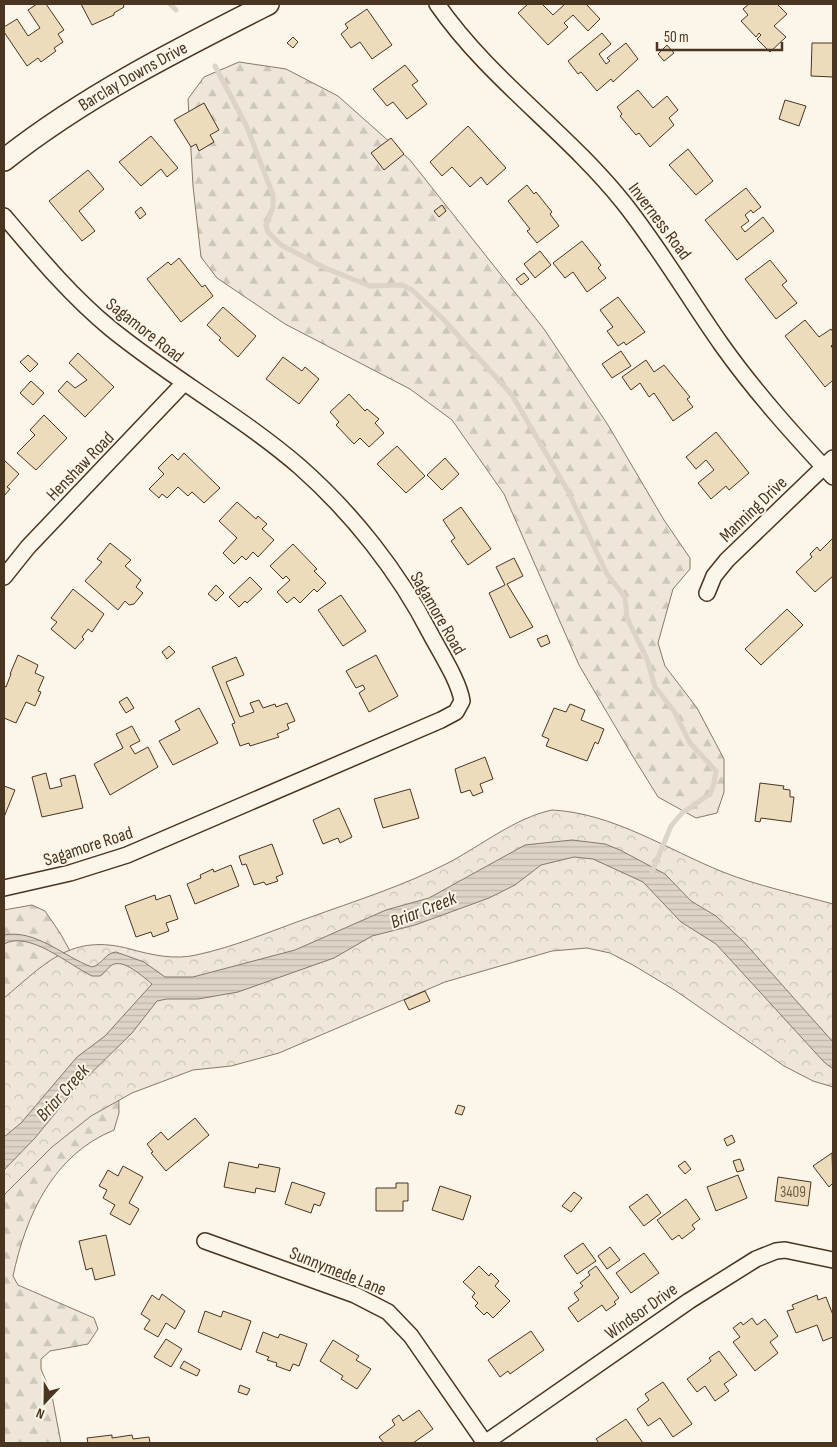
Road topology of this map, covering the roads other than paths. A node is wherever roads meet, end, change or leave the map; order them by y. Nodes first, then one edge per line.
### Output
1 (268, 4) edge
2 (437, 4) edge
3 (4, 160) edge
4 (4, 216) edge
5 (184, 383) junction
6 (830, 467) edge
7 (4, 577) edge
8 (707, 593) dead end
9 (4, 888) edge
10 (205, 1241) dead end
11 (833, 1260) edge
12 (485, 1443) edge

1 - 3 street, Barclay Downs Drive
2 - 6 street, Inverness Road
4 - 5 street, Sagamore Road
5 - 7 street, Henshaw Road
5 - 9 street, Sagamore Road
6 - 8 street, Manning Drive
10 - 12 street, Sunnymede Lane
11 - 12 street, Windsor Drive

